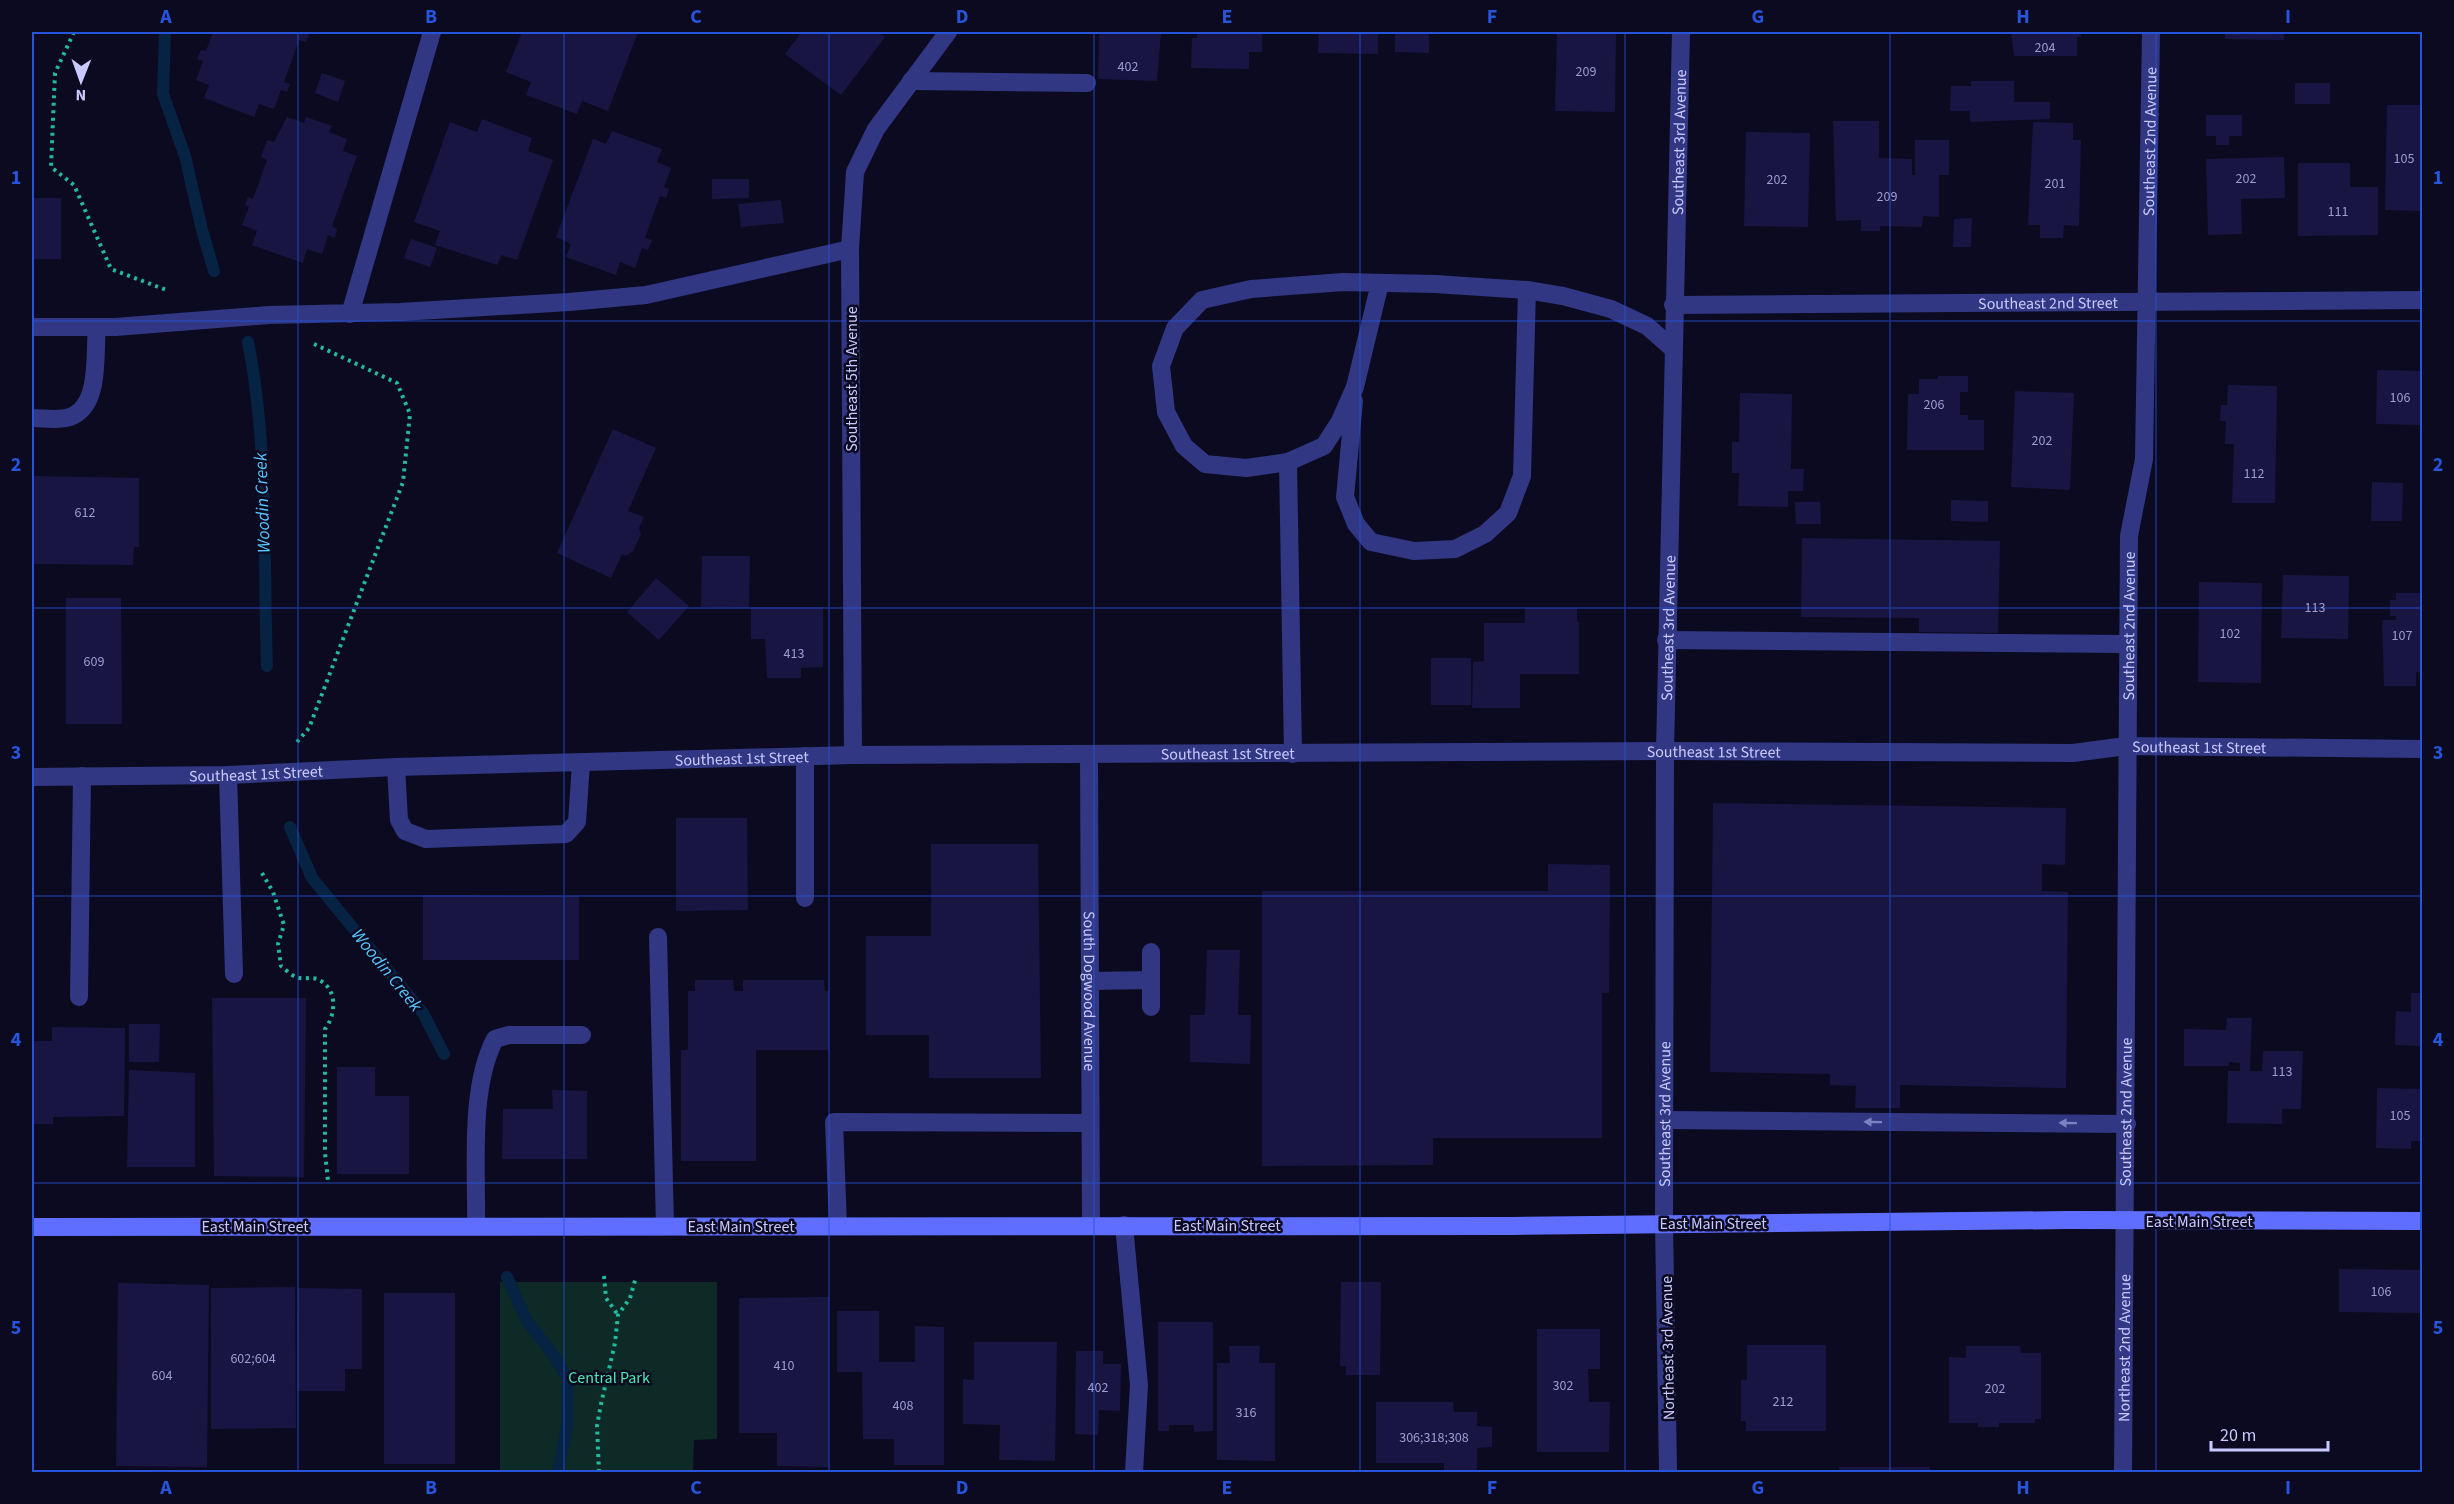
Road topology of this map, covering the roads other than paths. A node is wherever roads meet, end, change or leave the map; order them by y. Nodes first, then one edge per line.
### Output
1 (432, 32) edge
2 (948, 32) edge
3 (1681, 32) edge
4 (2151, 32) edge
5 (911, 81) junction
6 (1087, 83) dead end
7 (850, 249) junction
8 (1380, 283) junction
9 (1527, 290) junction
10 (2422, 300) edge
11 (2148, 303) junction
12 (1673, 305) junction
13 (350, 314) junction
14 (32, 327) edge
15 (106, 327) junction
16 (1672, 348) junction
17 (1355, 387) junction
18 (32, 418) edge
19 (1288, 462) junction
20 (1666, 640) junction
21 (2128, 644) junction
22 (2126, 746) junction
23 (2422, 749) edge
24 (1665, 751) junction
25 (1293, 754) junction
26 (853, 755) junction
27 (1089, 755) junction
28 (805, 756) junction
29 (581, 763) junction
30 (396, 767) junction
31 (228, 775) junction
32 (82, 776) junction
33 (32, 777) edge
34 (805, 898) dead end
35 (658, 937) dead end
36 (1151, 952) dead end
37 (234, 974) dead end
38 (1151, 980) junction
39 (1090, 981) junction
40 (79, 997) dead end
41 (1151, 1007) dead end
42 (582, 1035) dead end
43 (1665, 1120) junction
44 (1090, 1123) junction
45 (2127, 1124) junction
46 (2124, 1221) junction
47 (2422, 1221) edge
48 (1664, 1223) junction
49 (476, 1225) junction
50 (1124, 1225) junction
51 (665, 1226) junction
52 (838, 1226) junction
53 (1091, 1226) junction
54 (32, 1227) edge
55 (1134, 1473) edge
56 (1668, 1473) edge
57 (2123, 1473) edge

1 - 13 street
2 - 5 street, Southeast 5th Avenue
3 - 12 street, Southeast 3rd Avenue
4 - 11 street, Southeast 2nd Avenue
5 - 6 street
5 - 7 street, Southeast 5th Avenue
7 - 13 street
7 - 26 street, Southeast 5th Avenue
8 - 9 street
8 - 17 street
8 - 19 street
9 - 16 street
9 - 17 street
10 - 11 street, Southeast 2nd Street
11 - 12 street, Southeast 2nd Street
11 - 21 street, Southeast 2nd Avenue
12 - 16 street, Southeast 3rd Avenue
13 - 15 street
14 - 15 street
15 - 18 street
16 - 20 street, Southeast 3rd Avenue
17 - 19 street
19 - 25 street
20 - 21 street
20 - 24 street, Southeast 3rd Avenue
21 - 22 street, Southeast 2nd Avenue
22 - 23 street, Southeast 1st Street
22 - 24 street, Southeast 1st Street
22 - 45 street, Southeast 2nd Avenue
24 - 25 street, Southeast 1st Street
24 - 43 street, Southeast 3rd Avenue
25 - 27 street, Southeast 1st Street
26 - 27 street, Southeast 1st Street
26 - 28 street, Southeast 1st Street
27 - 39 street, South Dogwood Avenue
28 - 29 street, Southeast 1st Street
28 - 34 street
29 - 30 street, Southeast 1st Street
29 - 30 street
30 - 31 street, Southeast 1st Street
31 - 32 street, Southeast 1st Street
31 - 37 street
32 - 33 street, Southeast 1st Street
32 - 40 street
35 - 51 street
36 - 38 street
38 - 39 street
38 - 41 street
39 - 44 street, South Dogwood Avenue
42 - 49 street
45 -> 43 street
43 - 48 street, Southeast 3rd Avenue
44 - 52 street
44 - 53 street, South Dogwood Avenue
45 - 46 street, Southeast 2nd Avenue
46 - 47 main road, East Main Street
46 - 48 main road, East Main Street
46 - 57 street, Northeast 2nd Avenue
48 - 50 main road, East Main Street
48 - 56 street, Northeast 3rd Avenue
49 - 51 main road, East Main Street
49 - 54 main road, East Main Street
50 - 53 main road, East Main Street
50 - 55 street
51 - 52 main road, East Main Street
52 - 53 main road, East Main Street

